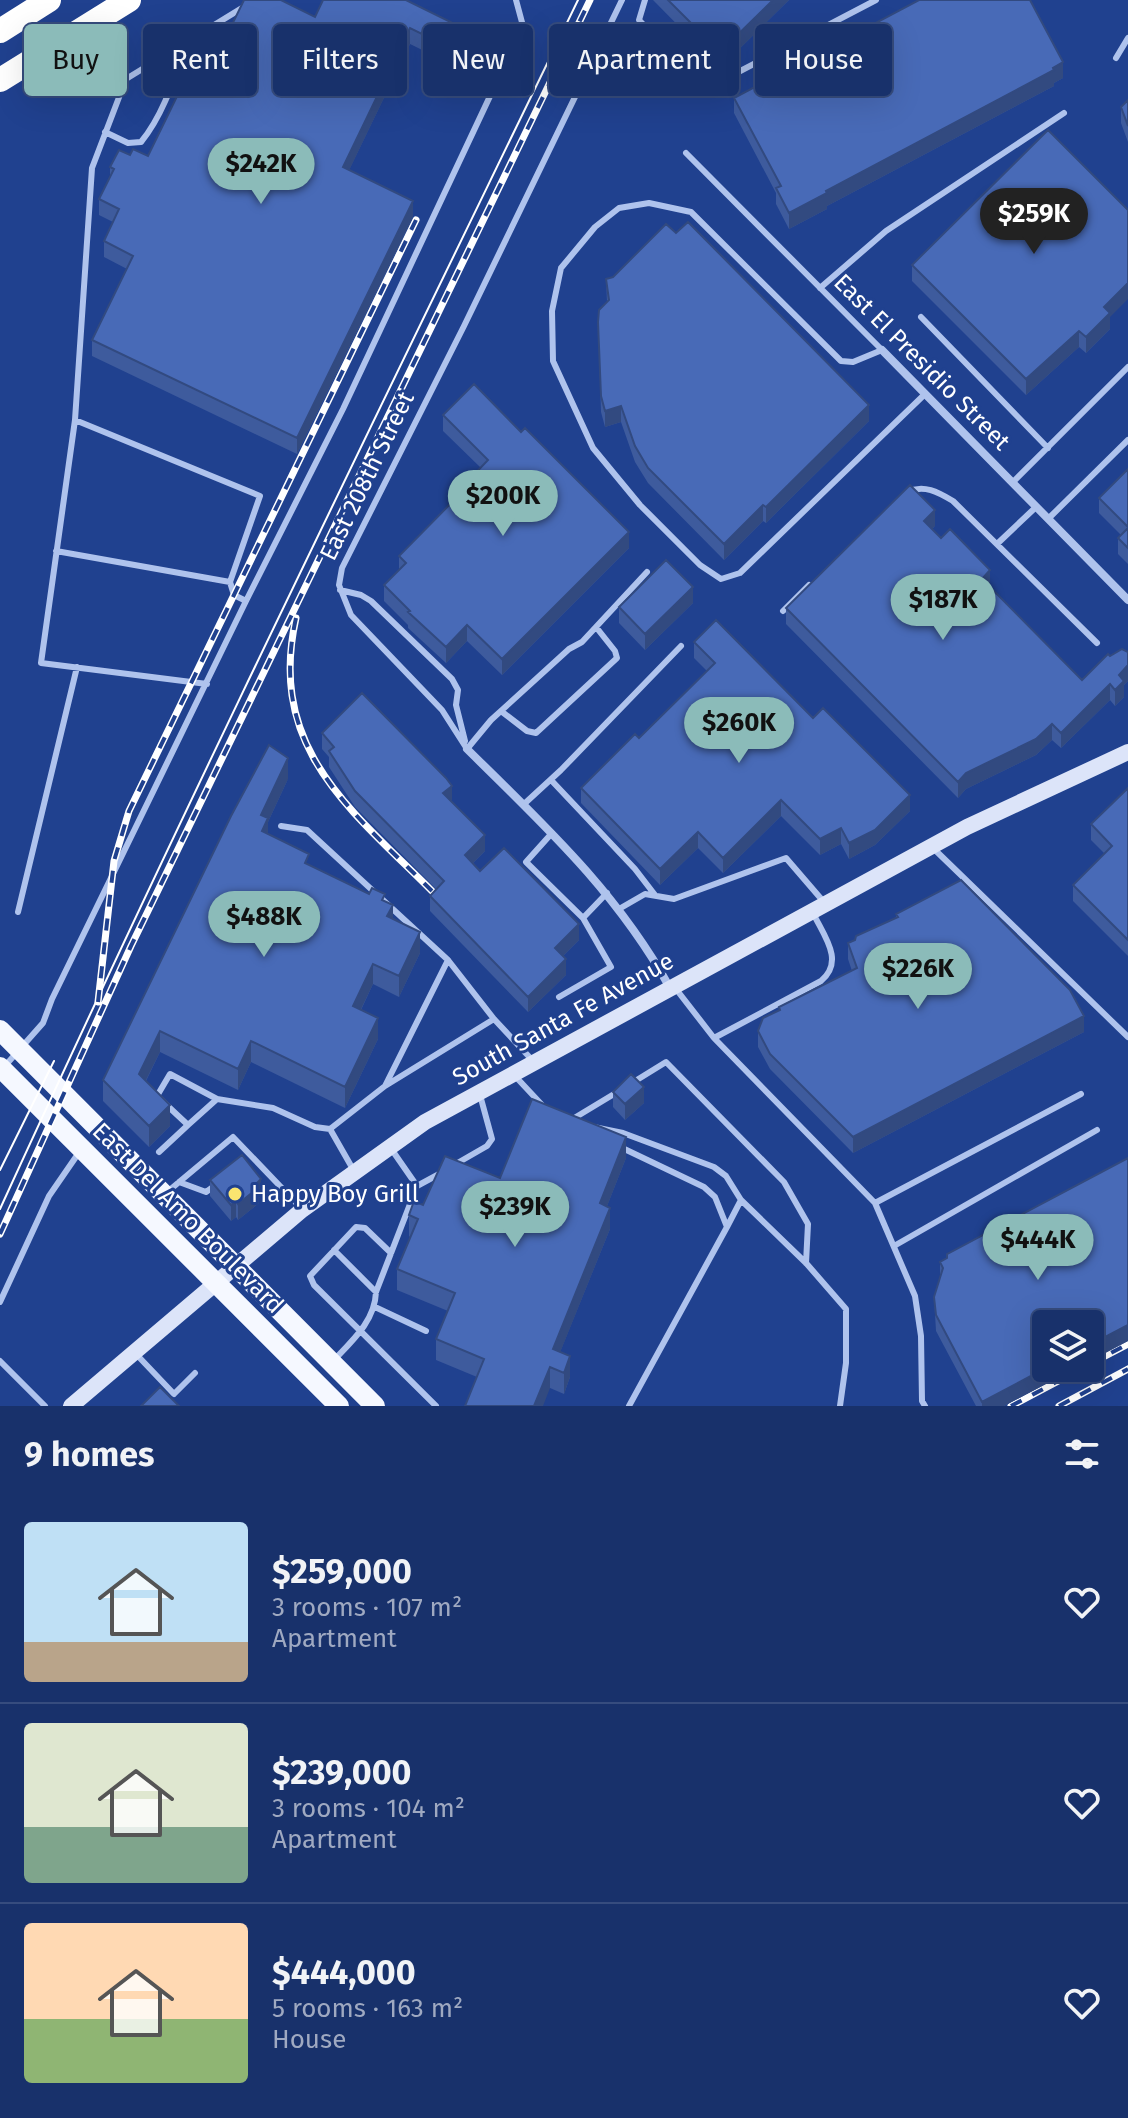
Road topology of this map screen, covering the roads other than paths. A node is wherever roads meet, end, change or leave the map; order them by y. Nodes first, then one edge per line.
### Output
1 (49, 0) edge
2 (129, 0) edge
3 (255, 0) edge
4 (516, 0) edge
5 (622, 0) edge
6 (645, 0) edge
7 (876, 0) edge
8 (216, 24) edge
9 (0, 31) edge
10 (1128, 38) edge
11 (1116, 58) dead end
12 (143, 69) edge
13 (0, 80) edge
14 (167, 96) edge
15 (1064, 113) dead end
16 (105, 132) junction
17 (686, 153) dead end
18 (820, 288) junction
19 (921, 317) dead end
20 (882, 350) junction
21 (1128, 367) edge
22 (925, 394) junction
23 (75, 420) junction
24 (1128, 440) edge
25 (1048, 448) junction
26 (1012, 483) junction
27 (899, 496) edge
28 (1036, 507) junction
29 (1048, 519) junction
30 (997, 544) junction
31 (56, 551) junction
32 (647, 572) dead end
33 (815, 579) edge
34 (230, 582) junction
35 (340, 590) junction
36 (1128, 600) edge
37 (246, 601) junction
38 (783, 611) edge
39 (596, 627) junction
40 (1097, 643) dead end
41 (681, 646) dead end
42 (77, 667) junction
43 (207, 684) junction
44 (501, 711) junction
45 (467, 749) junction
46 (1128, 752) edge
47 (551, 780) junction
48 (523, 805) junction
49 (281, 826) dead end
50 (552, 833) junction
51 (932, 846) junction
52 (607, 893) junction
53 (655, 895) junction
54 (819, 907) junction
55 (619, 909) junction
56 (18, 912) dead end
57 (583, 918) junction
58 (448, 960) junction
59 (672, 987) junction
60 (559, 997) dead end
61 (494, 1019) junction
62 (0, 1030) edge
63 (1128, 1037) edge
64 (714, 1038) junction
65 (20, 1050) junction
66 (534, 1062) junction
67 (1, 1068) edge
68 (512, 1074) junction
69 (385, 1086) junction
70 (479, 1092) junction
71 (1081, 1094) dead end
72 (217, 1099) junction
73 (554, 1111) edge
74 (562, 1116) edge
75 (571, 1120) junction
76 (579, 1124) junction
77 (188, 1125) junction
78 (330, 1129) junction
79 (1097, 1130) dead end
80 (390, 1146) junction
81 (81, 1149) junction
82 (159, 1152) dead end
83 (251, 1156) junction
84 (241, 1164) edge
85 (354, 1171) junction
86 (417, 1186) junction
87 (213, 1187) edge
88 (171, 1188) junction
89 (741, 1200) junction
90 (875, 1203) junction
91 (302, 1210) junction
92 (727, 1227) junction
93 (894, 1246) junction
94 (334, 1250) junction
95 (391, 1253) junction
96 (806, 1263) junction
97 (235, 1265) junction
98 (215, 1282) junction
99 (376, 1292) junction
100 (0, 1302) edge
101 (375, 1307) junction
102 (426, 1331) dead end
103 (359, 1333) junction
104 (134, 1351) junction
105 (0, 1361) edge
106 (332, 1362) junction
107 (195, 1373) dead end
108 (165, 1386) junction
109 (155, 1397) edge
110 (45, 1406) edge
111 (71, 1406) edge
112 (339, 1406) edge
113 (375, 1406) edge
114 (436, 1406) edge
115 (629, 1406) edge
116 (840, 1406) edge
117 (925, 1406) edge

1 - 9 highway
2 - 13 highway
3 - 8 lane
4 - 37 lane
5 - 35 lane, East 208th Street
6 - 7 lane
10 - 11 lane
12 - 16 lane
14 - 16 lane
15 - 18 lane
16 - 23 lane
17 - 18 lane, East El Presidio Street
18 - 20 lane, East El Presidio Street
19 - 25 lane
20 - 22 street, East El Presidio Street
20 - 22 lane
21 - 25 lane
22 - 26 street, East El Presidio Street
23 - 31 lane
23 - 34 lane
24 - 29 lane
25 - 26 lane
26 - 28 street, East El Presidio Street
27 - 30 lane
28 - 29 street, East El Presidio Street
28 - 30 lane
29 - 36 street, East El Presidio Street
30 - 40 lane
31 - 34 lane
31 - 42 lane
32 - 39 lane
33 - 38 lane
34 - 37 lane
35 - 45 lane, East 208th Street
35 - 45 lane
37 - 43 lane
39 - 44 lane
39 - 44 lane
41 - 47 lane
42 - 43 lane
42 - 56 lane
43 - 65 lane
44 - 45 lane
45 - 48 street, East 208th Street
46 - 51 main road, South Santa Fe Avenue
47 - 48 lane
47 - 53 lane
48 - 50 street, East 208th Street
49 - 58 lane
50 - 52 street, East 208th Street
50 - 57 lane
51 - 54 main road, South Santa Fe Avenue
51 - 63 lane
52 - 55 street, East 208th Street
52 - 57 lane
53 - 54 lane
53 - 55 lane
54 - 59 main road, South Santa Fe Avenue
54 - 64 lane
55 - 59 street, East 208th Street
57 - 60 lane
58 - 61 lane
58 - 69 lane
59 - 64 lane
59 - 66 main road, South Santa Fe Avenue
61 - 66 lane
61 - 69 lane
62 - 65 main road, East Del Amo Boulevard
64 - 90 lane
65 - 67 lane
65 - 88 main road, East Del Amo Boulevard
66 - 68 main road, South Santa Fe Avenue
67 - 81 main road, East Del Amo Boulevard
68 - 70 main road, South Santa Fe Avenue
68 - 73 lane
69 - 78 lane
70 - 80 main road, South Santa Fe Avenue
70 - 86 lane
71 - 90 lane
72 - 77 lane
72 - 77 lane
72 - 78 lane
74 - 75 lane
75 - 76 lane
75 - 96 lane
76 - 89 lane
76 - 92 lane
77 - 82 lane
78 - 85 lane
79 - 93 lane
80 - 85 main road, South Santa Fe Avenue
80 - 86 lane
81 - 98 main road, East Del Amo Boulevard
81 - 100 lane
83 - 84 lane
83 - 88 lane
83 - 91 lane
85 - 91 main road, South Santa Fe Avenue
86 - 95 lane
87 - 88 lane
88 - 97 main road, East Del Amo Boulevard
89 - 92 lane
89 - 96 lane
90 - 93 lane
91 - 97 main road, South Santa Fe Avenue
92 - 115 lane
93 - 117 lane
94 - 95 lane
94 - 99 lane
94 - 103 lane
95 - 99 lane
96 - 116 lane
97 - 98 main road, South Santa Fe Avenue
97 - 106 main road, East Del Amo Boulevard
98 - 104 main road, South Santa Fe Avenue
98 - 112 main road, East Del Amo Boulevard
99 - 101 lane
101 - 102 lane
101 - 103 lane
103 - 106 lane
103 - 114 lane
104 - 108 lane
104 - 111 main road, South Santa Fe Avenue
105 - 110 lane
106 - 113 main road, East Del Amo Boulevard
107 - 108 lane
108 - 109 lane

